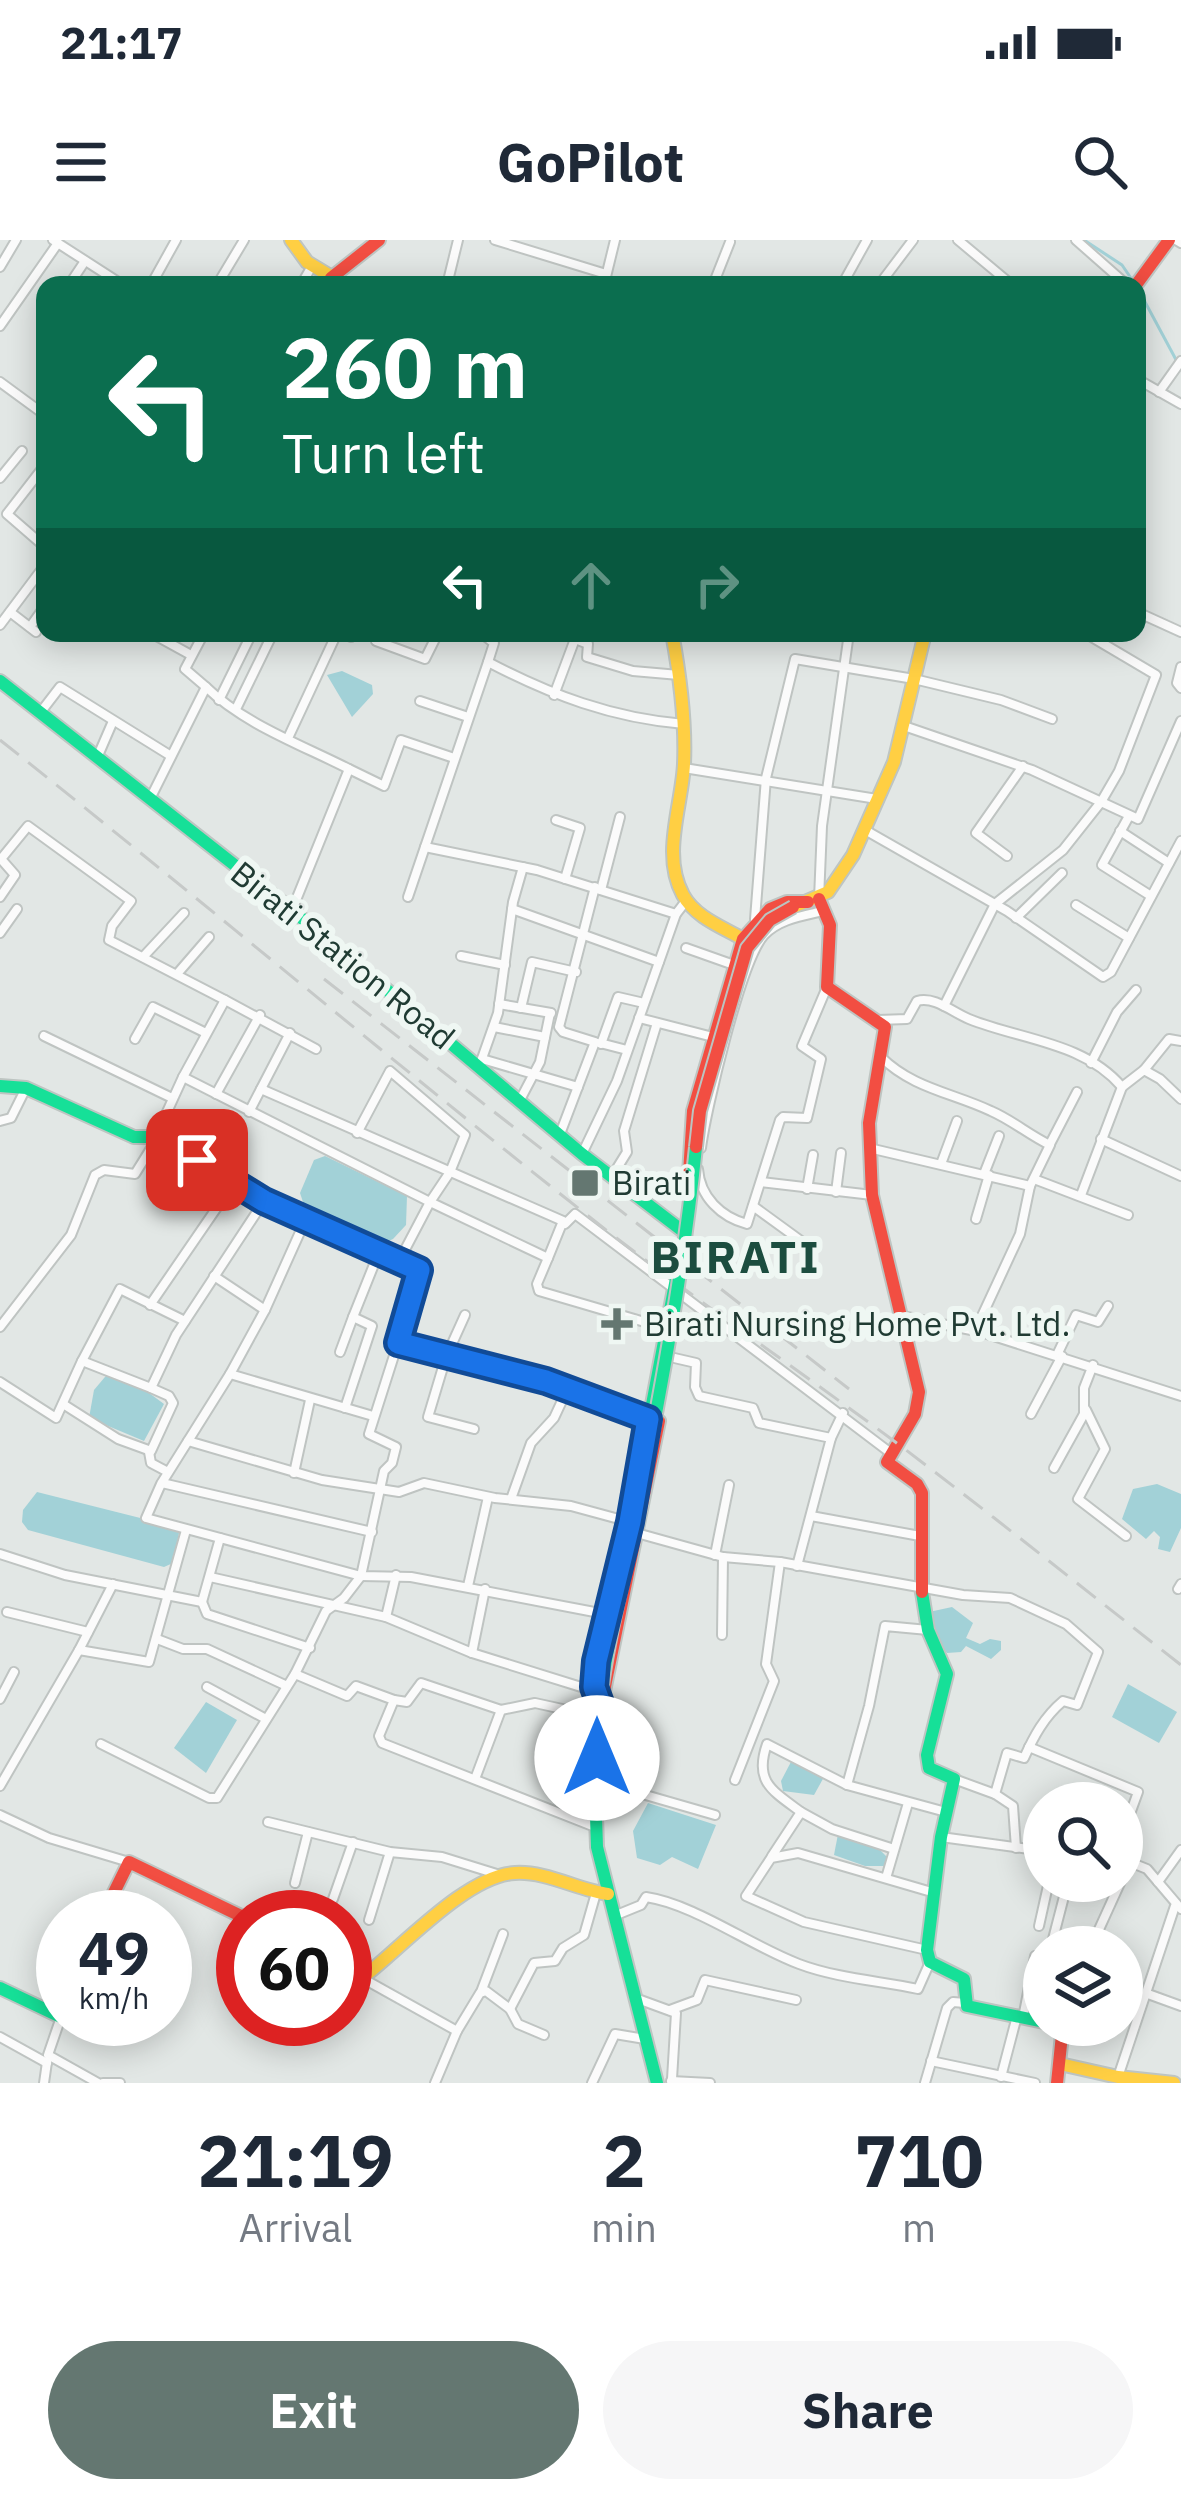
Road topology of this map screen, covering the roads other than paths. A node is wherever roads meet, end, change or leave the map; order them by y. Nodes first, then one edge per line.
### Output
1 (16, 240) edge
2 (176, 240) edge
3 (244, 240) edge
4 (292, 240) edge
5 (379, 240) edge
6 (458, 240) edge
7 (495, 240) edge
8 (615, 240) edge
9 (867, 240) edge
10 (913, 240) edge
11 (958, 240) edge
12 (1076, 240) edge
13 (1175, 241) edge
14 (55, 242) edge
15 (730, 242) edge
16 (85, 261) junction
17 (312, 266) junction
18 (0, 267) edge
19 (75, 276) edge
20 (109, 276) edge
21 (157, 276) edge
22 (222, 276) edge
23 (306, 276) edge
24 (323, 276) edge
25 (335, 276) edge
26 (449, 276) edge
27 (594, 276) edge
28 (606, 276) edge
29 (717, 276) edge
30 (847, 276) edge
31 (886, 276) edge
32 (1001, 276) edge
33 (1125, 276) edge
34 (1141, 276) edge
35 (0, 326) edge
36 (1179, 365) edge
37 (0, 382) edge
38 (1146, 384) edge
39 (1160, 392) junction
40 (1181, 404) edge
41 (36, 408) edge
42 (22, 451) dead end
43 (36, 475) edge
44 (0, 478) edge
45 (3, 511) edge
46 (36, 539) edge
47 (36, 577) edge
48 (10, 612) junction
49 (1146, 616) edge
50 (36, 623) edge
51 (0, 625) edge
52 (1181, 632) edge
53 (167, 642) edge
54 (198, 642) edge
55 (248, 642) edge
56 (269, 642) edge
57 (335, 642) edge
58 (379, 642) edge
59 (433, 642) edge
60 (493, 642) edge
61 (573, 642) edge
62 (582, 642) edge
63 (674, 642) edge
64 (847, 642) edge
65 (924, 642) edge
66 (1101, 642) edge
67 (190, 655) junction
68 (488, 662) junction
69 (841, 667) junction
70 (1181, 671) edge
71 (679, 675) junction
72 (914, 679) junction
73 (0, 681) edge
74 (206, 687) junction
75 (1181, 688) edge
76 (554, 695) junction
77 (219, 700) junction
78 (420, 701) dead end
79 (236, 709) junction
80 (40, 713) junction
81 (468, 717) junction
82 (1052, 718) dead end
83 (113, 721) junction
84 (1181, 721) edge
85 (684, 724) junction
86 (904, 726) junction
87 (288, 738) junction
88 (171, 756) junction
89 (454, 758) junction
90 (97, 759) junction
91 (1023, 766) junction
92 (684, 768) junction
93 (349, 769) junction
94 (766, 778) junction
95 (828, 788) junction
96 (151, 797) junction
97 (877, 799) junction
98 (1101, 802) junction
99 (1129, 816) junction
100 (620, 817) dead end
101 (556, 820) dead end
102 (863, 829) junction
103 (1120, 831) junction
104 (1181, 841) edge
105 (424, 848) junction
106 (1007, 856) dead end
107 (1169, 863) junction
108 (523, 868) junction
109 (1062, 873) dead end
110 (566, 879) junction
111 (598, 889) junction
112 (1151, 896) junction
113 (0, 897) edge
114 (408, 897) dead end
115 (686, 901) junction
116 (816, 904) junction
117 (995, 904) junction
118 (1076, 905) dead end
119 (17, 909) dead end
120 (512, 909) junction
121 (292, 910) junction
122 (184, 913) dead end
123 (676, 914) junction
124 (1016, 918) junction
125 (754, 921) junction
126 (0, 934) edge
127 (585, 934) junction
128 (208, 937) dead end
129 (1129, 938) junction
130 (743, 939) junction
131 (686, 948) dead end
132 (461, 956) dead end
133 (143, 957) junction
134 (659, 962) junction
135 (505, 965) junction
136 (734, 965) junction
137 (576, 972) junction
138 (177, 974) junction
139 (827, 987) junction
140 (1136, 990) dead end
141 (226, 1000) junction
142 (644, 1003) junction
143 (500, 1004) junction
144 (944, 1006) junction
145 (521, 1008) junction
146 (550, 1013) junction
147 (260, 1016) junction
148 (563, 1016) junction
149 (638, 1018) junction
150 (878, 1020) junction
151 (656, 1023) junction
152 (494, 1027) junction
153 (206, 1033) junction
154 (290, 1033) junction
155 (44, 1036) dead end
156 (545, 1037) junction
157 (713, 1037) junction
158 (135, 1039) dead end
159 (1181, 1041) edge
160 (598, 1043) junction
161 (316, 1049) dead end
162 (627, 1050) junction
163 (880, 1056) junction
164 (481, 1063) junction
165 (1091, 1063) junction
166 (1144, 1070) junction
167 (536, 1072) junction
168 (183, 1077) junction
169 (0, 1086) edge
170 (578, 1087) junction
171 (26, 1088) junction
172 (1122, 1088) junction
173 (261, 1089) junction
174 (1076, 1092) dead end
175 (216, 1094) junction
176 (172, 1098) junction
177 (1181, 1099) edge
178 (520, 1100) junction
179 (249, 1112) junction
180 (0, 1121) edge
181 (957, 1121) dead end
182 (357, 1132) junction
183 (560, 1134) junction
184 (157, 1136) junction
185 (998, 1136) dead end
186 (1101, 1139) junction
187 (1050, 1145) junction
188 (869, 1148) junction
189 (841, 1153) dead end
190 (582, 1154) junction
191 (814, 1155) dead end
192 (941, 1164) junction
193 (450, 1172) junction
194 (986, 1175) junction
195 (1181, 1176) edge
196 (611, 1178) junction
197 (761, 1182) junction
198 (1032, 1183) junction
199 (233, 1184) junction
200 (807, 1189) junction
201 (836, 1192) junction
202 (1081, 1195) junction
203 (872, 1196) junction
204 (264, 1201) junction
205 (430, 1202) junction
206 (753, 1206) junction
207 (1127, 1215) dead end
208 (976, 1219) dead end
209 (305, 1220) junction
210 (565, 1224) junction
211 (684, 1232) junction
212 (808, 1246) dead end
213 (379, 1252) junction
214 (548, 1258) junction
215 (399, 1261) junction
216 (214, 1276) junction
217 (674, 1288) junction
218 (150, 1305) junction
219 (1108, 1306) dead end
220 (265, 1310) junction
221 (465, 1315) dead end
222 (902, 1316) junction
223 (352, 1317) junction
224 (185, 1321) junction
225 (0, 1327) edge
226 (664, 1328) junction
227 (975, 1331) junction
228 (398, 1343) junction
229 (671, 1351) junction
230 (340, 1352) dead end
231 (1060, 1356) junction
232 (446, 1358) junction
233 (82, 1361) junction
234 (1093, 1365) junction
235 (230, 1374) junction
236 (0, 1382) edge
237 (151, 1388) junction
238 (567, 1390) junction
239 (1181, 1396) edge
240 (310, 1400) junction
241 (63, 1404) junction
242 (345, 1408) junction
243 (1086, 1410) junction
244 (843, 1413) junction
245 (1031, 1414) dead end
246 (373, 1415) junction
247 (648, 1419) junction
248 (474, 1429) dead end
249 (831, 1438) junction
250 (188, 1441) junction
251 (149, 1452) junction
252 (892, 1454) junction
253 (1054, 1468) dead end
254 (168, 1472) junction
255 (294, 1473) junction
256 (162, 1483) junction
257 (729, 1485) dead end
258 (382, 1490) junction
259 (488, 1497) junction
260 (511, 1499) junction
261 (811, 1516) junction
262 (632, 1529) junction
263 (186, 1530) junction
264 (372, 1532) junction
265 (920, 1536) junction
266 (1126, 1536) dead end
267 (220, 1538) junction
268 (0, 1554) edge
269 (719, 1556) junction
270 (780, 1562) junction
271 (797, 1565) junction
272 (396, 1575) junction
273 (210, 1576) junction
274 (362, 1576) junction
275 (113, 1584) junction
276 (468, 1586) junction
277 (921, 1587) junction
278 (485, 1589) junction
279 (170, 1593) junction
280 (202, 1602) junction
281 (334, 1604) junction
282 (7, 1612) dead end
283 (607, 1614) junction
284 (386, 1617) junction
285 (928, 1630) junction
286 (88, 1632) junction
287 (722, 1635) dead end
288 (157, 1639) junction
289 (310, 1648) junction
290 (79, 1650) junction
291 (472, 1653) junction
292 (14, 1672) dead end
293 (296, 1674) junction
294 (287, 1686) junction
295 (207, 1687) dead end
296 (0, 1699) edge
297 (394, 1700) junction
298 (599, 1702) junction
299 (501, 1710) junction
300 (266, 1719) junction
301 (754, 1737) junction
302 (101, 1744) dead end
303 (767, 1744) junction
304 (1029, 1747) junction
305 (597, 1762) junction
306 (475, 1779) junction
307 (735, 1780) dead end
308 (954, 1780) junction
309 (1114, 1782) edge
310 (847, 1785) junction
311 (0, 1786) edge
312 (995, 1794) junction
313 (908, 1804) junction
314 (801, 1812) junction
315 (946, 1812) junction
316 (0, 1815) edge
317 (716, 1815) dead end
318 (268, 1822) dead end
319 (595, 1827) junction
320 (308, 1832) junction
321 (941, 1837) junction
322 (352, 1842) junction
323 (1016, 1848) junction
324 (894, 1849) junction
325 (1023, 1849) edge
326 (1181, 1850) edge
327 (390, 1852) junction
328 (771, 1858) junction
329 (129, 1862) junction
330 (1143, 1867) edge
331 (500, 1875) junction
332 (886, 1878) junction
333 (1158, 1882) junction
334 (295, 1883) dead end
335 (115, 1890) edge
336 (336, 1890) edge
337 (935, 1893) junction
338 (602, 1894) junction
339 (216, 1904) edge
340 (372, 1908) edge
341 (1178, 1908) edge
342 (614, 1916) junction
343 (503, 1934) dead end
344 (928, 1956) junction
345 (372, 1969) edge
346 (372, 1983) edge
347 (0, 1988) edge
348 (480, 1993) junction
349 (1148, 1994) junction
350 (635, 1998) junction
351 (796, 2000) dead end
352 (36, 2003) edge
353 (964, 2003) junction
354 (1023, 2005) edge
355 (1181, 2006) edge
356 (510, 2009) junction
357 (670, 2010) junction
358 (1020, 2017) junction
359 (1023, 2018) edge
360 (457, 2031) junction
361 (544, 2036) dead end
362 (0, 2037) edge
363 (646, 2039) junction
364 (52, 2046) edge
365 (1062, 2046) edge
366 (48, 2059) junction
367 (931, 2061) junction
368 (1060, 2064) junction
369 (1118, 2077) junction
370 (1001, 2078) junction
371 (671, 2081) edge
372 (44, 2083) edge
373 (101, 2083) edge
374 (120, 2083) edge
375 (435, 2083) edge
376 (592, 2083) edge
377 (657, 2083) edge
378 (710, 2083) edge
379 (925, 2083) edge
380 (1035, 2083) edge
381 (1057, 2083) edge
382 (1174, 2083) edge

1 - 18 street
2 - 21 street
3 - 22 street
4 - 17 street
5 - 25 street
6 - 26 street
7 - 27 street
8 - 28 street
9 - 30 street
10 - 31 street
11 - 32 street
12 - 33 street
13 - 34 street
14 - 16 street
14 - 35 street
15 - 29 street
16 - 19 street
16 - 20 street
17 - 23 street
17 - 24 street
36 - 39 street
37 - 41 street
38 - 39 street
39 - 40 street
42 - 44 street
43 - 45 street
45 - 46 street
47 - 48 street
48 - 50 street
48 - 51 street
49 - 52 street
53 - 67 street
54 - 67 street
55 - 77 street
56 - 79 street
57 - 87 street
58 - 59 street
60 - 68 street
61 - 76 street
62 - 71 street
63 - 71 street
64 - 69 street
65 - 72 street
66 - 98 street
67 - 74 street
68 - 76 street
68 - 81 street
69 - 72 street
69 - 94 street
69 - 95 street
70 - 75 street
71 - 85 street
72 - 82 street
72 - 86 street
73 - 80 street, Birati Station Road
74 - 77 street
74 - 88 street
76 - 85 street
77 - 79 street
78 - 81 street
79 - 87 street
80 - 83 street
80 - 90 street, Birati Station Road
81 - 89 street
83 - 88 street
83 - 90 street
84 - 99 street
85 - 92 street
86 - 91 street
86 - 97 street
87 - 93 street
88 - 96 street
89 - 93 street
89 - 105 street
90 - 96 street, Birati Station Road
91 - 98 street
91 - 106 street
92 - 94 street
92 - 115 street
93 - 121 street
94 - 95 street
94 - 125 street
95 - 97 street
95 - 116 street
96 - 121 street, Birati Station Road
97 - 102 street
98 - 99 street
98 - 117 street
99 - 103 street
100 - 111 street
101 - 110 street
102 - 116 street
102 - 117 street
103 - 107 street
103 - 112 street
104 - 107 street
105 - 108 street
105 - 114 street
107 - 112 street
108 - 110 street
108 - 120 street
109 - 124 street
110 - 111 street
111 - 123 street
111 - 127 street
112 - 129 street
113 - 133 street
115 - 123 street
115 - 130 street
116 - 125 street
116 - 139 street
116 - 206 street
116 - 298 street, bridge
117 - 124 street
117 - 144 street
118 - 129 street
119 - 126 street
120 - 127 street
120 - 135 street
121 - 164 street, Birati Station Road
122 - 133 street
123 - 134 street
124 - 129 street
125 - 130 street
127 - 134 street
127 - 137 street
128 - 138 street
130 - 136 street
131 - 136 street
132 - 135 street
133 - 138 street
134 - 142 street
135 - 143 street
136 - 157 street
137 - 145 street
137 - 148 street
138 - 141 street
139 - 150 street
139 - 197 street
140 - 165 street
141 - 147 street
141 - 153 street
142 - 149 street
142 - 160 street
143 - 145 street
143 - 152 street
144 - 150 street
144 - 165 street
145 - 146 street
146 - 148 street
146 - 156 street
147 - 154 street
147 - 175 street
148 - 160 street
149 - 151 street
149 - 162 street
150 - 163 street
151 - 157 street
151 - 196 street
152 - 156 street
152 - 164 street
153 - 158 street
153 - 168 street
154 - 161 street
154 - 173 street
155 - 176 street
156 - 167 street
157 - 211 street
159 - 166 street
160 - 162 street
160 - 170 street
162 - 190 street
163 - 187 street
163 - 188 street
164 - 167 street
164 - 178 street, Birati Station Road
165 - 172 street
166 - 172 street
166 - 177 street
167 - 170 street
167 - 178 street
168 - 175 street
168 - 176 street
169 - 171 street
170 - 183 street
171 - 180 street
171 - 184 street
172 - 186 street
173 - 179 street
173 - 182 street
174 - 187 street
175 - 179 street
176 - 184 street
178 - 183 street, Birati Station Road
179 - 205 street
181 - 192 street
182 - 193 street
182 - 193 street
183 - 190 street, Birati Station Road
184 - 199 street
184 - 225 street
185 - 194 street
186 - 195 street
186 - 202 street
187 - 198 street
188 - 192 street
188 - 203 street
189 - 201 street
190 - 196 street, Birati Station Road
191 - 200 street
192 - 194 street
193 - 205 street
193 - 210 street
194 - 198 street
194 - 208 street
196 - 211 street, Birati Station Road
197 - 200 street
197 - 206 street
198 - 202 street
198 - 227 street
199 - 204 street
199 - 218 street
200 - 201 street
201 - 203 street
202 - 207 street
203 - 222 street
204 - 209 street
204 - 216 street
205 - 214 street
205 - 215 street
206 - 212 street
209 - 213 street
209 - 220 street
210 - 214 street
210 - 217 street
211 - 217 street
213 - 215 street
213 - 223 street
214 - 226 street
215 - 228 street
216 - 220 street
216 - 224 street
217 - 226 street
217 - 244 street
218 - 224 street
218 - 233 street
219 - 231 street
220 - 235 street
221 - 232 street
222 - 227 street
222 - 252 street
223 - 230 street
223 - 242 street
224 - 237 street
226 - 229 street
226 - 247 street
227 - 231 street
228 - 232 street
228 - 246 street
229 - 249 street
229 - 262 street
231 - 234 street
231 - 245 street
232 - 238 street
232 - 248 street
233 - 237 street
233 - 241 street
234 - 239 street
234 - 243 street
235 - 240 street
235 - 250 street
236 - 241 street
237 - 251 street
238 - 247 street
238 - 260 street
240 - 242 street
240 - 255 street
241 - 251 street
242 - 246 street
243 - 253 street
243 - 266 street
244 - 249 street
244 - 252 street
246 - 258 street
247 - 262 street
249 - 261 street
250 - 254 street
250 - 255 street
251 - 254 street
252 - 265 street
254 - 256 street
255 - 258 street
256 - 263 street
256 - 264 street
257 - 269 street
258 - 259 street
258 - 264 street
259 - 260 street
259 - 276 street
260 - 262 street
261 - 265 street
261 - 271 street
262 - 269 street
262 - 283 street
262 - 298 street
263 - 267 street
263 - 279 street
264 - 274 street
265 - 277 street
267 - 273 street
267 - 274 street
268 - 275 street
269 - 270 street
269 - 287 street
270 - 271 street
270 - 301 street
271 - 277 street
272 - 274 street
272 - 276 street
272 - 284 street
273 - 280 street
273 - 281 street
274 - 281 street
275 - 279 street
275 - 286 street
276 - 278 street
277 - 285 street
277 - 304 street
278 - 283 street
278 - 291 street
279 - 280 street
279 - 288 street
280 - 289 street
281 - 284 street
281 - 289 street
282 - 286 street
283 - 298 street
284 - 291 street
285 - 308 street
285 - 310 street
286 - 290 street
288 - 290 street
288 - 294 street
289 - 293 street
290 - 311 street
291 - 298 street
292 - 296 street
293 - 294 street
293 - 297 street
294 - 300 street
295 - 300 street
297 - 299 street
297 - 306 street
298 - 299 street
298 - 305 street
299 - 306 street
300 - 302 street
301 - 303 street
301 - 307 street
303 - 310 street
303 - 314 street
304 - 309 street
304 - 312 street
305 - 317 street
305 - 319 street
306 - 319 street
308 - 312 street
308 - 315 street
310 - 313 street
312 - 323 street
313 - 315 street
313 - 324 street
314 - 324 street
314 - 328 street
315 - 321 street
316 - 329 street
318 - 320 street
319 - 338 street
320 - 322 street
320 - 334 street
321 - 323 street
321 - 337 street
322 - 327 street
322 - 336 street
323 - 325 street
324 - 332 street
326 - 333 street
327 - 331 street
327 - 340 street
328 - 332 street
328 - 344 street
329 - 335 street
329 - 339 street
330 - 333 street
331 - 338 street
331 - 345 street
332 - 337 street
333 - 341 street
337 - 344 street
338 - 342 street
338 - 356 street
341 - 349 street
342 - 344 street
342 - 350 street
343 - 348 street
344 - 353 street
346 - 360 street
347 - 352 street
348 - 356 street
348 - 360 street
349 - 355 street
349 - 369 street
350 - 357 street
350 - 363 street
351 - 357 street
353 - 358 street
353 - 367 street
354 - 358 street
356 - 361 street
357 - 371 street
358 - 359 street
358 - 370 street
360 - 375 street
362 - 366 street
363 - 376 street
363 - 377 street
364 - 366 street
365 - 368 street
366 - 372 street
366 - 373 street
367 - 370 street
367 - 379 street
368 - 369 street
368 - 381 street
369 - 382 street
370 - 380 street
371 - 378 street
373 - 374 street

